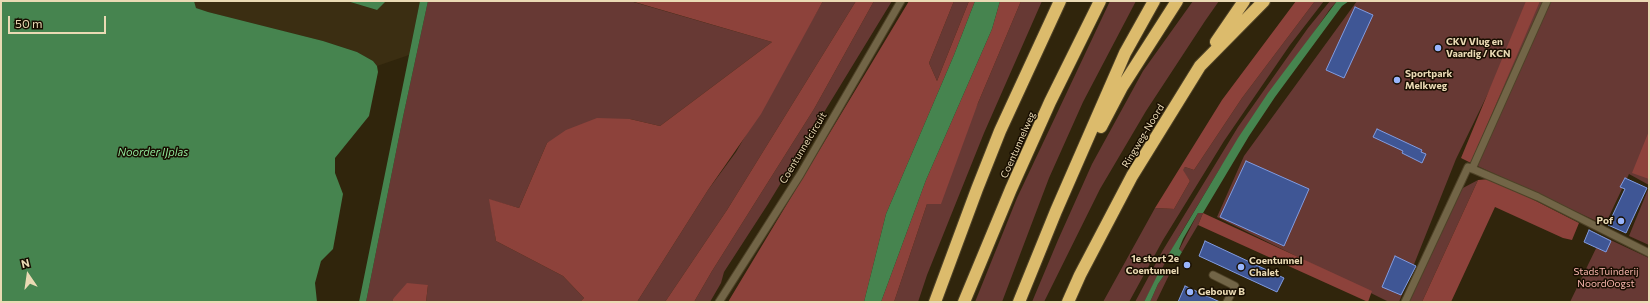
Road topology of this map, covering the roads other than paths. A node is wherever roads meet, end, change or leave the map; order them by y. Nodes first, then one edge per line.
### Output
1 (901, 1) edge
2 (1054, 1) edge
3 (1060, 1) edge
4 (1100, 1) edge
5 (1154, 1) edge
6 (1177, 1) edge
7 (1244, 1) edge
8 (1264, 1) edge
9 (1547, 1) edge
10 (1049, 22) junction
11 (1200, 66) junction
12 (1472, 169) junction
13 (1056, 211) junction
14 (1649, 253) edge
15 (1213, 276) dead end
16 (719, 302) edge
17 (935, 302) edge
18 (964, 302) edge
19 (1019, 302) edge
20 (1068, 302) edge
21 (1227, 302) edge
22 (1405, 302) edge

1 - 16 lane, Coentunnelcircuit
2 - 10 lane
3 - 10 highway
4 - 18 highway, Coentunnelweg
5 - 13 highway
6 - 13 highway
7 - 11 highway
8 - 11 highway, Ringweg-Noord
9 - 12 lane
10 - 17 highway
11 - 20 highway, Ringweg-Noord
12 - 14 lane
12 - 22 lane
13 - 19 highway
15 - 21 lane

